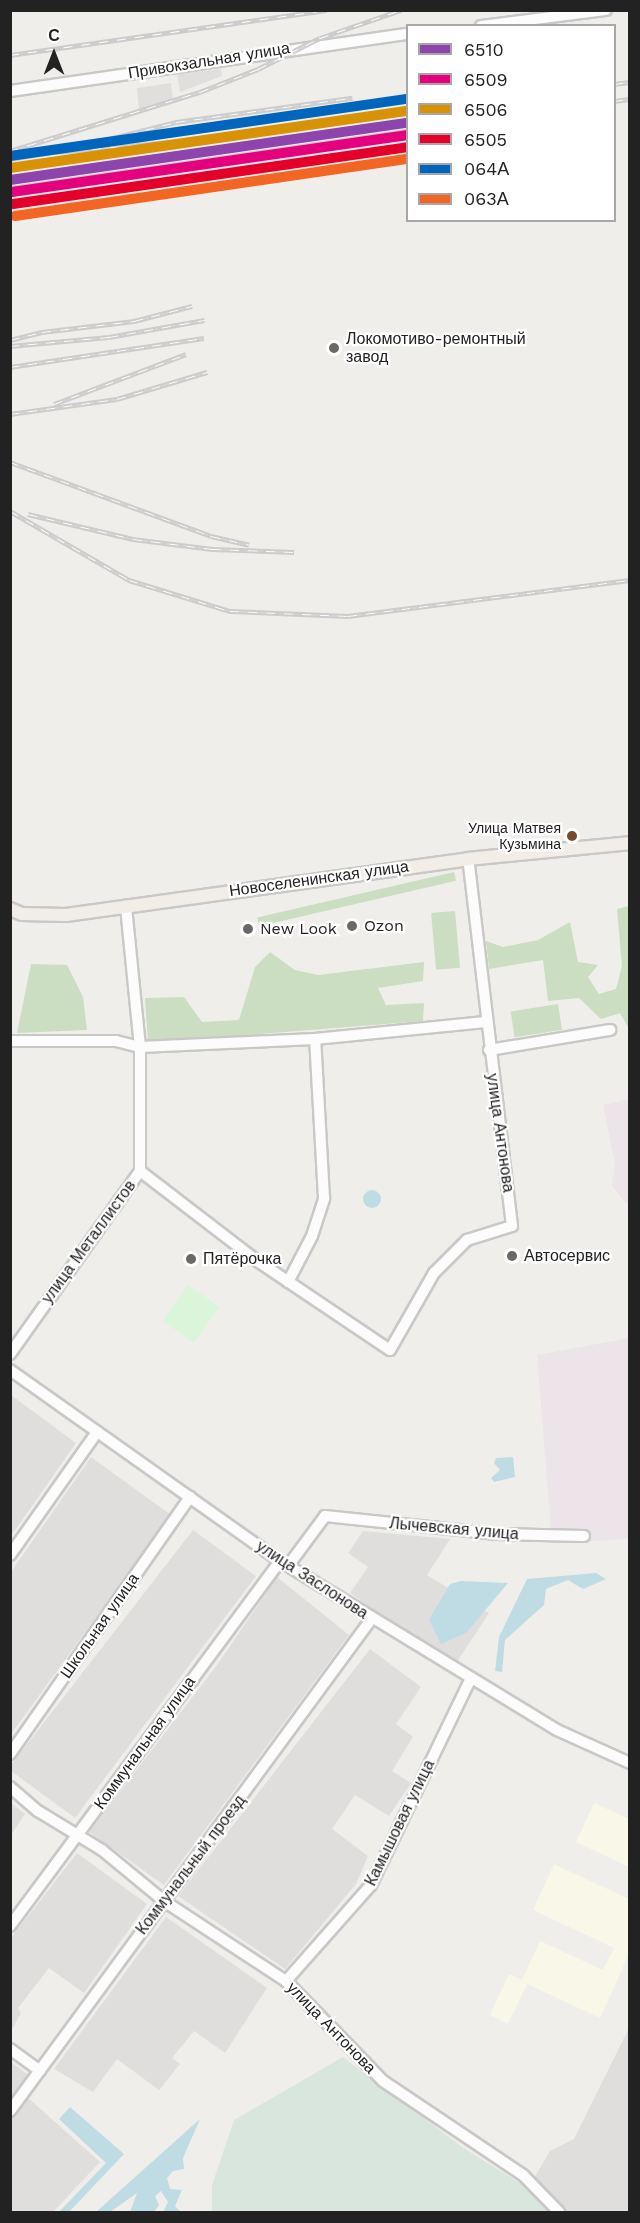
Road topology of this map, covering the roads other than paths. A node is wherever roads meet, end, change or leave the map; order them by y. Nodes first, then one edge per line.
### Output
1 (606, 10) edge
2 (497, 24) edge
3 (406, 34) edge
4 (10, 91) edge
5 (630, 843) edge
6 (468, 859) junction
7 (126, 906) junction
8 (10, 909) edge
9 (485, 1022) junction
10 (610, 1030) dead end
11 (315, 1039) junction
12 (10, 1041) edge
13 (140, 1047) junction
14 (489, 1050) junction
15 (140, 1171) junction
16 (288, 1282) junction
17 (10, 1354) edge
18 (10, 1370) edge
19 (97, 1432) junction
20 (190, 1497) junction
21 (325, 1516) joint
22 (584, 1536) dead end
23 (10, 1555) edge
24 (284, 1563) junction
25 (372, 1618) junction
26 (471, 1678) junction
27 (10, 1754) edge
28 (630, 1763) edge
29 (10, 1787) edge
30 (77, 1836) junction
31 (164, 1901) junction
32 (10, 1926) edge
33 (286, 1981) junction
34 (10, 2049) edge
35 (40, 2071) junction
36 (10, 2111) edge
37 (559, 2212) edge

1 - 2 street
3 - 4 street, Привокзальная улица
5 - 6 main road, Новоселенинская улица
6 - 7 main road, Новоселенинская улица
6 - 9 street, улица Антонова
7 - 8 main road, Новоселенинская улица
7 - 13 street, улица Металлистов
9 - 11 street
9 - 14 street, улица Антонова
10 - 14 street
11 - 13 street
11 - 16 street
12 - 13 street
13 - 15 street, улица Металлистов
14 - 16 street, улица Антонова
15 - 16 street
15 - 17 street, улица Металлистов
18 - 19 street, улица Заслонова
19 - 20 street, улица Заслонова
19 - 23 street
20 - 24 street, улица Заслонова
20 - 27 street, Школьная улица
21 - 22 street, Лычевская улица
21 - 24 street, Коммунальная улица
24 - 25 street, улица Заслонова
24 - 30 street, Коммунальная улица
25 - 26 street, улица Заслонова
25 - 31 street, Коммунальный проезд
26 - 28 street, улица Заслонова
26 - 33 street, Камышовая улица
29 - 30 street, улица Антонова
30 - 31 street, улица Антонова
30 - 32 street, Коммунальная улица
31 - 33 street, улица Антонова
31 - 35 street, Коммунальный проезд
33 - 37 street, улица Антонова
34 - 35 street
35 - 36 street, Коммунальный проезд

